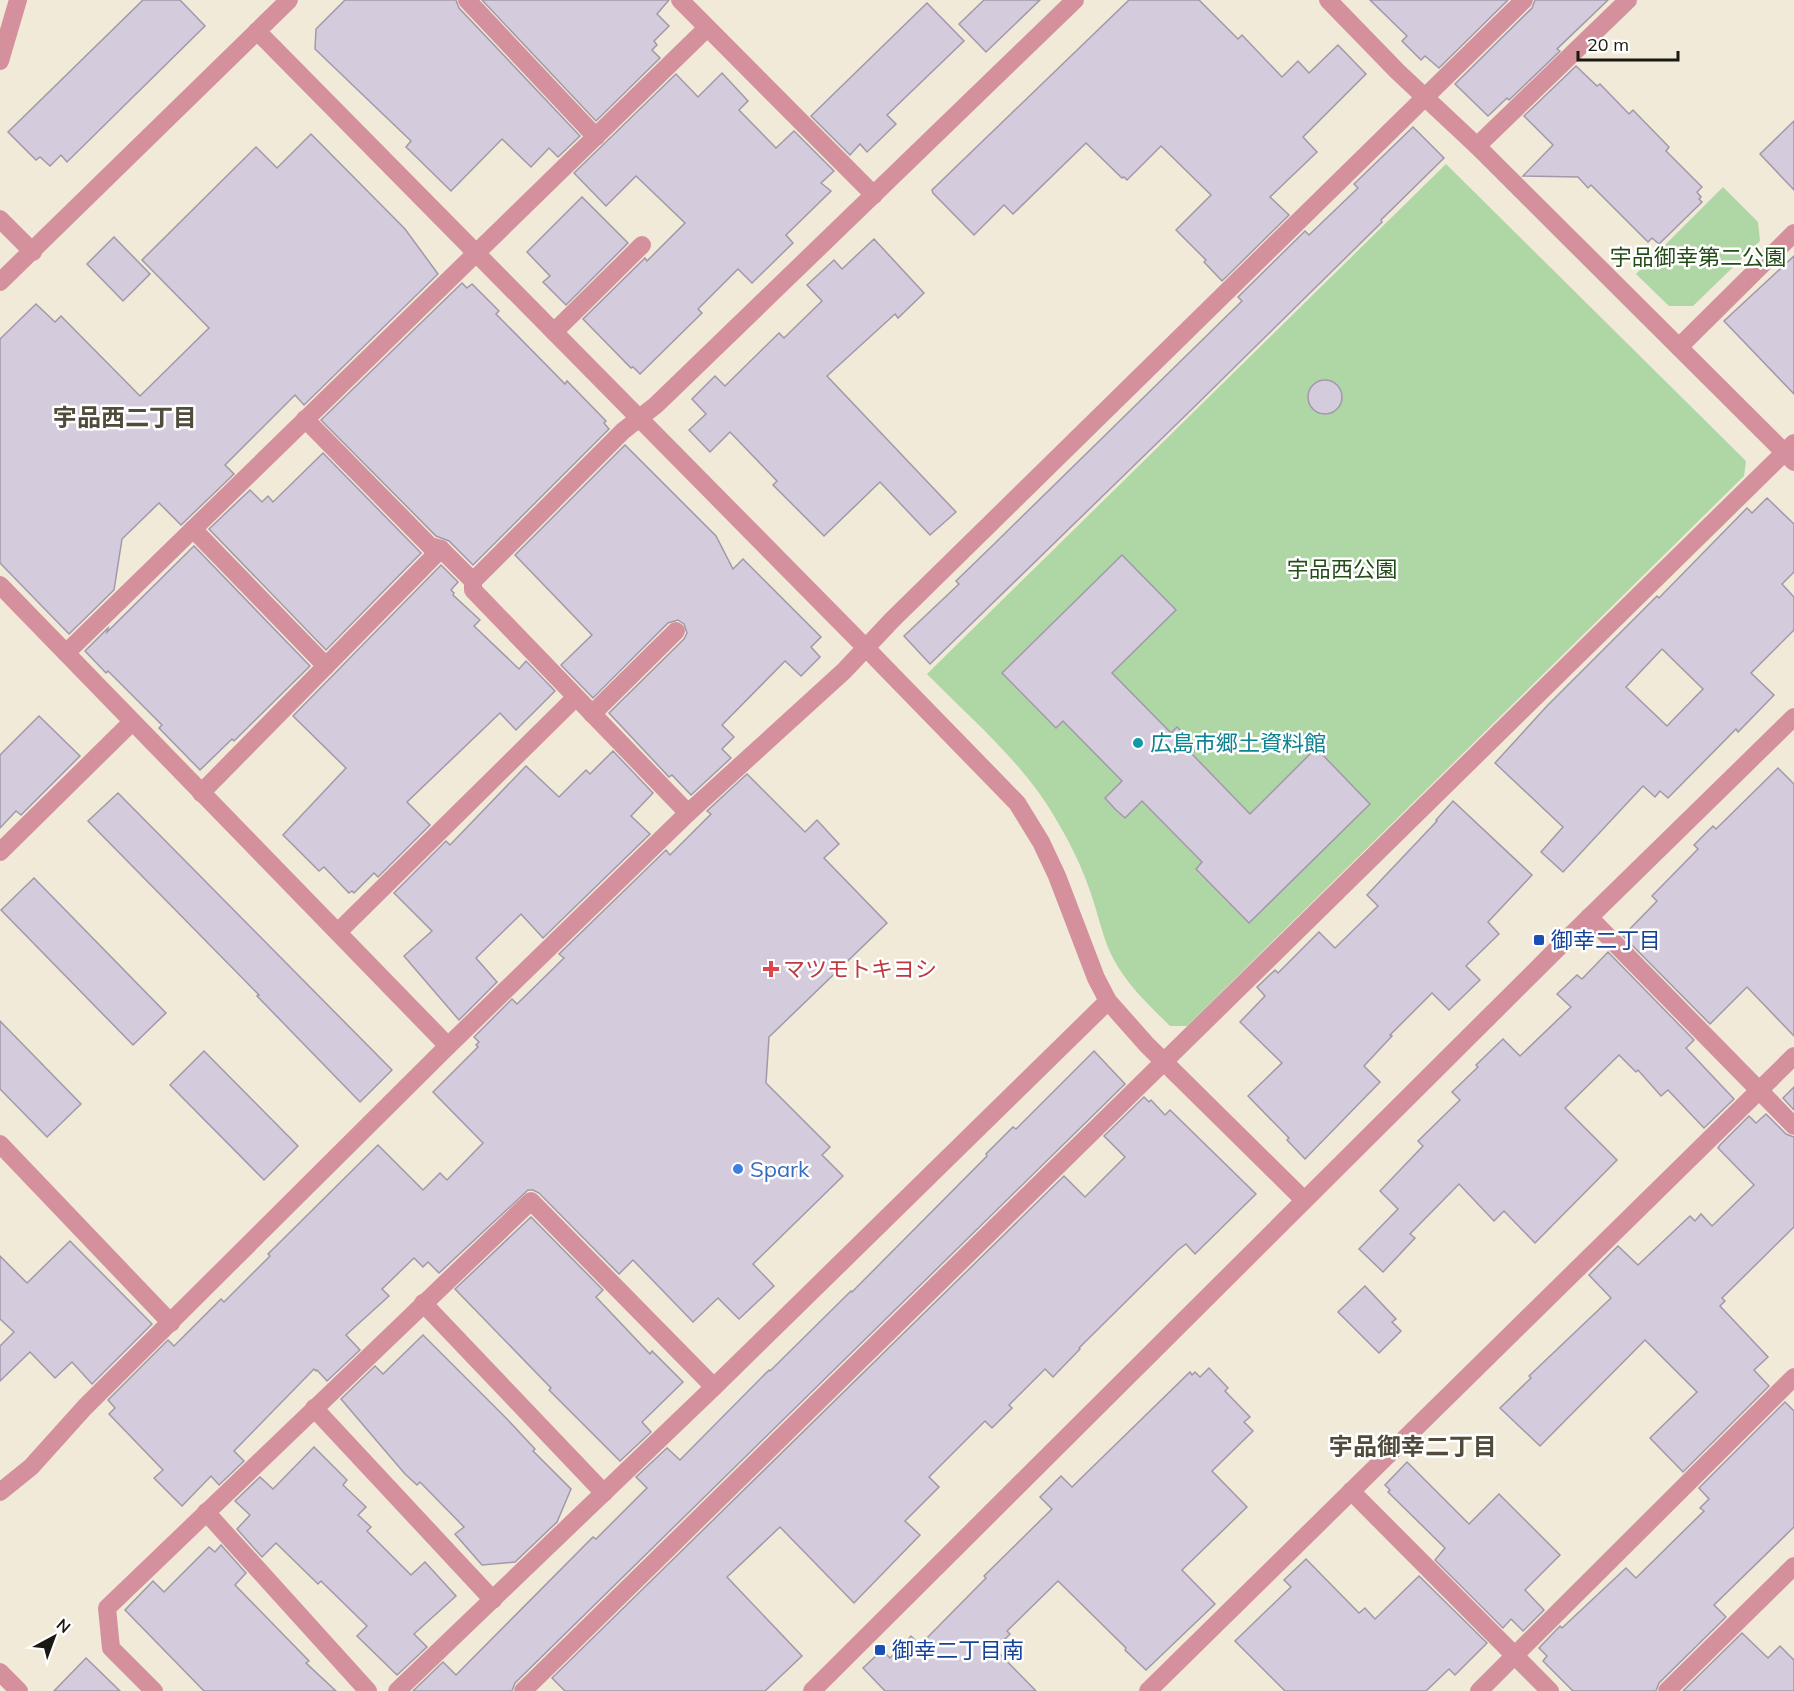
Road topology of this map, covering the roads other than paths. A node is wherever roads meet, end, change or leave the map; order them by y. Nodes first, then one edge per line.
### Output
1 (18, 0) edge
2 (289, 0) edge
3 (467, 0) edge
4 (680, 0) edge
5 (1075, 0) edge
6 (1328, 0) edge
7 (1524, 0) edge
8 (1628, 0) edge
9 (707, 28) junction
10 (257, 31) junction
11 (0, 61) edge
12 (1425, 96) junction
13 (596, 137) junction
14 (1477, 146) junction
15 (874, 195) junction
16 (0, 219) edge
17 (1794, 233) edge
18 (642, 245) dead end
19 (33, 252) junction
20 (476, 253) junction
21 (0, 282) edge
22 (554, 332) junction
23 (1679, 348) junction
24 (639, 418) junction
25 (304, 419) junction
26 (1791, 453) edge
27 (193, 529) junction
28 (441, 549) junction
29 (473, 581) junction
30 (0, 585) edge
31 (676, 631) dead end
32 (866, 648) junction
33 (66, 653) junction
34 (326, 666) junction
35 (575, 698) junction
36 (592, 714) junction
37 (1794, 717) edge
38 (132, 722) junction
39 (201, 793) junction
40 (688, 813) junction
41 (0, 852) edge
42 (1589, 917) junction
43 (338, 932) junction
44 (1108, 1001) junction
45 (448, 1046) junction
46 (1794, 1056) edge
47 (1163, 1061) junction
48 (1759, 1090) junction
49 (1794, 1126) edge
50 (0, 1144) edge
51 (1304, 1200) junction
52 (423, 1303) junction
53 (171, 1323) junction
54 (1794, 1377) edge
55 (714, 1387) junction
56 (314, 1408) junction
57 (1351, 1491) junction
58 (0, 1492) edge
59 (604, 1493) junction
60 (206, 1512) junction
61 (1794, 1566) edge
62 (493, 1600) junction
63 (1514, 1656) junction
64 (0, 1672) edge
65 (19, 1691) edge
66 (154, 1691) edge
67 (368, 1691) edge
68 (397, 1691) edge
69 (524, 1691) edge
70 (812, 1691) edge
71 (1148, 1691) edge
72 (1479, 1691) edge
73 (1550, 1691) edge
74 (1667, 1691) edge

1 - 11 street
2 - 10 street
3 - 13 street
4 - 9 street
5 - 15 street
6 - 12 street
7 - 12 street
8 - 14 street
9 - 13 street
9 - 15 street
10 - 19 street
10 - 20 street
12 - 14 street
12 - 32 street
13 - 20 street
14 - 23 street
15 - 24 street
16 - 19 street
17 - 23 street
18 - 22 street
19 - 21 street
20 - 22 street
20 - 25 street
22 - 24 street
23 - 26 street
24 - 29 street
24 - 32 street
25 - 27 street
25 - 28 street
26 - 47 street
27 - 33 street
27 - 34 street
28 - 29 street
28 - 34 street
29 - 35 street
30 - 33 street
31 - 36 street
32 - 40 street
32 - 44 street
33 - 38 street
34 - 39 street
35 - 36 street
35 - 43 street
36 - 40 street
37 - 42 street
38 - 39 street
38 - 41 street
39 - 43 street
40 - 45 street
42 - 48 street
42 - 51 street
43 - 45 street
44 - 47 street
44 - 55 street
45 - 53 street
46 - 48 street
47 - 51 street
47 - 69 street
48 - 49 street
48 - 57 street
50 - 53 street
51 - 70 street
52 - 55 street
52 - 56 street
52 - 59 street
53 - 58 street
54 - 63 street
55 - 59 street
56 - 60 street
56 - 62 street
57 - 63 street
57 - 71 street
59 - 62 street
60 - 66 street
60 - 67 street
61 - 74 street
62 - 68 street
63 - 72 street
63 - 73 street
64 - 65 street

